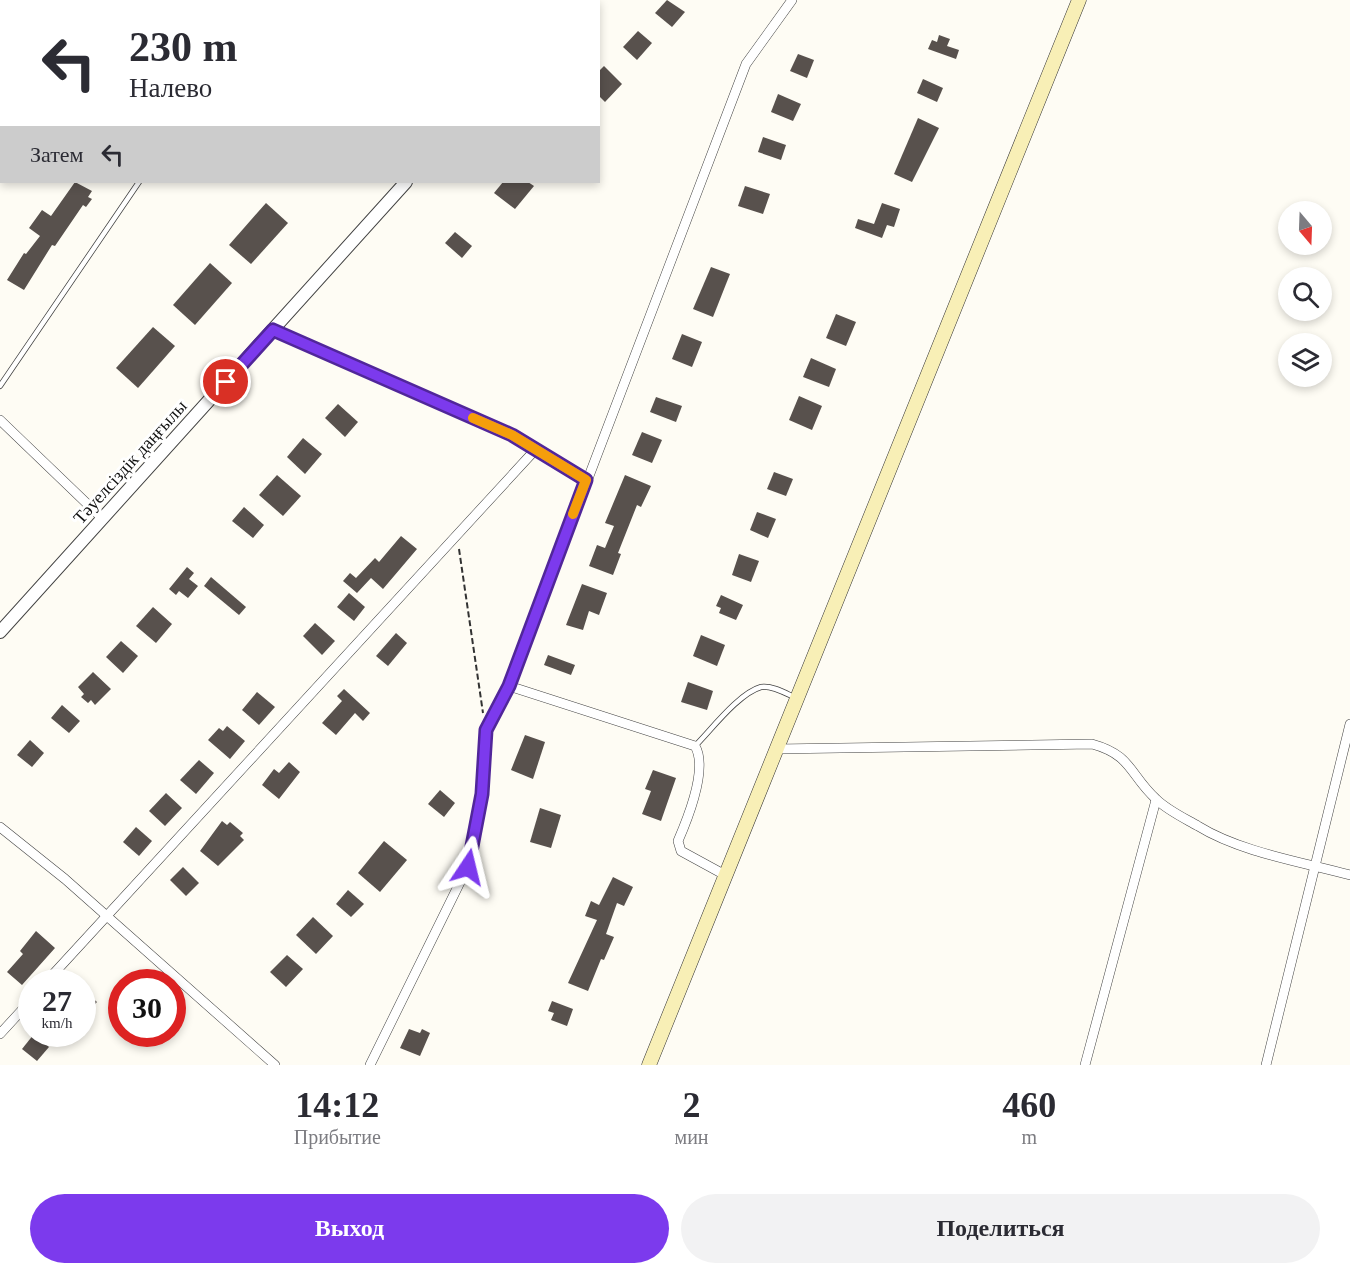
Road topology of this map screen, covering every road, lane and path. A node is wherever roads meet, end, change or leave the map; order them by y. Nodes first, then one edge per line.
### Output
1 (792, 0) edge
2 (1079, 0) edge
3 (138, 183) edge
4 (405, 183) edge
5 (273, 330) junction
6 (0, 386) edge
7 (0, 420) edge
8 (536, 449) junction
9 (586, 480) junction
10 (103, 519) junction
11 (457, 536) junction
12 (0, 632) edge
13 (509, 686) junction
14 (797, 699) junction
15 (1350, 724) edge
16 (486, 730) junction
17 (695, 746) junction
18 (776, 749) junction
19 (1156, 800) junction
20 (0, 827) edge
21 (1315, 866) junction
22 (725, 875) junction
23 (1350, 875) edge
24 (106, 916) junction
25 (58, 969) edge
26 (18, 1014) edge
27 (0, 1034) edge
28 (275, 1065) edge
29 (370, 1065) edge
30 (649, 1065) edge
31 (1084, 1065) edge
32 (1266, 1065) edge

1 - 9 street
2 - 14 main road
3 - 6 lane
4 - 5 street, Тәуелсіздік даңғылы
5 - 8 street
5 - 10 street, Тәуелсіздік даңғылы
7 - 10 street
8 - 9 street
8 - 11 street
9 - 13 street
10 - 12 street, Тәуелсіздік даңғылы
11 - 16 path
11 - 24 street
13 - 16 street
13 - 17 street
14 - 17 lane
14 - 18 main road
15 - 21 street
16 - 29 street
17 - 22 street
18 - 19 street
18 - 22 main road
19 - 21 street
19 - 31 street
20 - 24 street
21 - 23 street
21 - 32 street
22 - 30 main road
24 - 25 street
24 - 28 street
26 - 27 street

